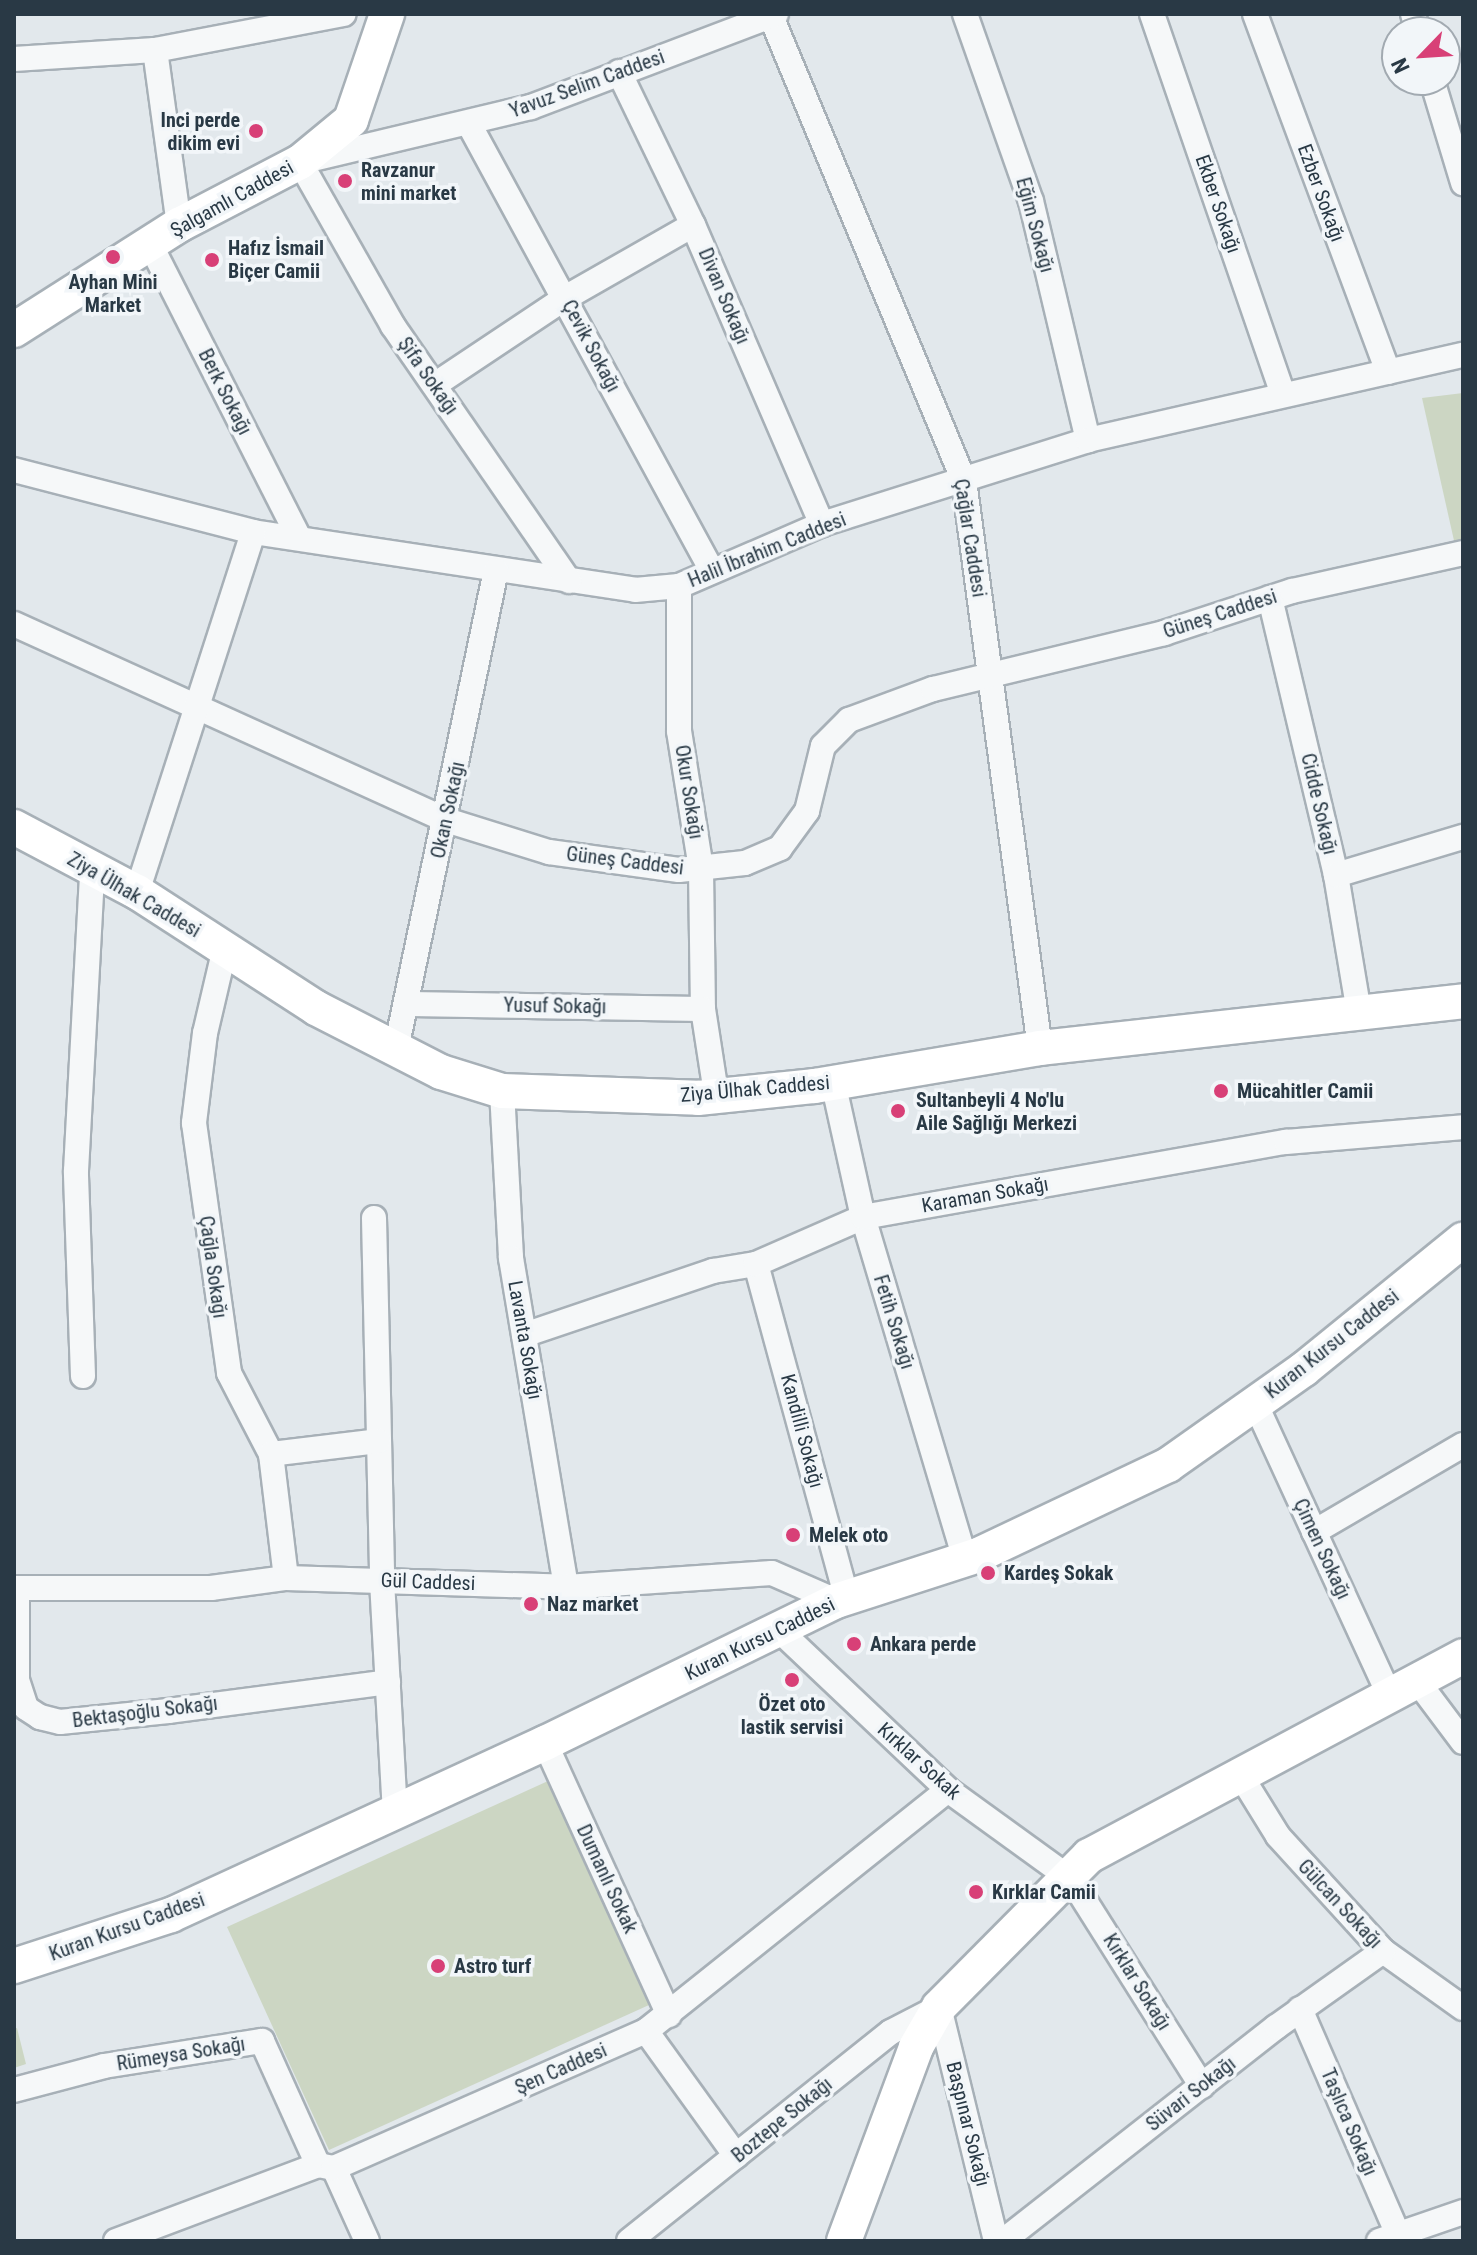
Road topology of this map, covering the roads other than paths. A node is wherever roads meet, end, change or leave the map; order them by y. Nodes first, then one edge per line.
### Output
1 (344, 14) edge
2 (387, 14) edge
3 (965, 14) edge
4 (1152, 14) edge
5 (1255, 14) edge
6 (772, 15) edge
7 (155, 50) junction
8 (14, 59) edge
9 (619, 72) junction
10 (1437, 96) edge
11 (469, 124) junction
12 (300, 162) junction
13 (1463, 183) edge
14 (179, 225) junction
15 (693, 225) junction
16 (151, 246) junction
17 (565, 298) junction
18 (14, 330) edge
19 (1463, 355) edge
20 (1388, 372) junction
21 (436, 384) junction
22 (1283, 394) junction
23 (1088, 440) junction
24 (14, 470) edge
25 (964, 481) junction
26 (822, 524) junction
27 (253, 532) junction
28 (299, 538) junction
29 (1463, 553) edge
30 (711, 569) junction
31 (496, 570) junction
32 (569, 581) junction
33 (679, 586) junction
34 (1270, 598) junction
35 (14, 624) edge
36 (990, 677) junction
37 (199, 710) junction
38 (446, 820) junction
39 (14, 827) edge
40 (1463, 837) edge
41 (701, 869) junction
42 (92, 871) junction
43 (1336, 875) junction
44 (137, 892) junction
45 (225, 948) junction
46 (1463, 1001) edge
47 (408, 1004) junction
48 (703, 1009) junction
49 (1359, 1013) junction
50 (1040, 1048) junction
51 (396, 1049) junction
52 (833, 1082) junction
53 (502, 1091) junction
54 (716, 1093) junction
55 (1463, 1127) edge
56 (863, 1217) junction
57 (374, 1218) dead end
58 (1463, 1240) edge
59 (756, 1264) junction
60 (524, 1335) junction
61 (83, 1376) dead end
62 (1255, 1403) junction
63 (378, 1441) junction
64 (1463, 1445) edge
65 (271, 1454) junction
66 (1314, 1532) junction
67 (965, 1560) junction
68 (286, 1578) junction
69 (382, 1581) junction
70 (566, 1587) junction
71 (16, 1588) edge
72 (842, 1599) junction
73 (778, 1629) junction
74 (1463, 1656) edge
75 (388, 1682) junction
76 (1403, 1688) junction
77 (1463, 1742) edge
78 (545, 1743) junction
79 (1241, 1776) junction
80 (948, 1790) junction
81 (395, 1811) junction
82 (1071, 1879) junction
83 (1383, 1951) junction
84 (14, 1966) edge
85 (939, 2007) junction
86 (1463, 2008) edge
87 (1300, 2009) junction
88 (669, 2015) junction
89 (646, 2031) junction
90 (1202, 2086) junction
91 (14, 2090) edge
92 (736, 2156) junction
93 (326, 2166) junction
94 (1463, 2212) edge
95 (1405, 2236) edge
96 (843, 2239) edge
97 (365, 2240) edge
98 (116, 2241) edge
99 (629, 2241) edge
100 (996, 2241) edge
101 (1003, 2241) edge

1 - 7 street
2 - 12 street, Şalgamlı Caddesi
3 - 23 street, Eğim Sokağı
4 - 22 street, Ekber Sokağı
5 - 20 street, Ezber Sokağı
6 - 9 street, Yavuz Selim Caddesi
6 - 25 street, Çağlar Caddesi
7 - 8 street
7 - 14 street
9 - 11 street, Yavuz Selim Caddesi
9 - 15 street, Divan Sokağı
10 - 13 street
11 - 12 street, Yavuz Selim Caddesi
11 - 17 street, Çevik Sokağı
12 - 14 street, Şalgamlı Caddesi
12 - 21 street, Şifa Sokağı
14 - 16 street, Şalgamlı Caddesi
15 - 17 street
15 - 26 street, Divan Sokağı
16 - 18 street, Şalgamlı Caddesi
16 - 28 street, Berk Sokağı
17 - 21 street
17 - 30 street, Çevik Sokağı
19 - 20 street, Halil İbrahim Caddesi
20 - 22 street, Halil İbrahim Caddesi
21 - 32 street, Şifa Sokağı
22 - 23 street, Halil İbrahim Caddesi
23 - 25 street, Halil İbrahim Caddesi
24 - 27 street, Halil İbrahim Caddesi
25 - 26 street, Halil İbrahim Caddesi
25 - 36 street, Çağlar Caddesi
26 - 30 street, Halil İbrahim Caddesi
27 - 28 street, Halil İbrahim Caddesi
27 - 37 street
28 - 31 street, Halil İbrahim Caddesi
29 - 34 street, Güneş Caddesi
30 - 33 street, Halil İbrahim Caddesi
31 - 32 street, Halil İbrahim Caddesi
31 - 38 street, Okan Sokağı
32 - 33 street, Halil İbrahim Caddesi
33 - 41 street, Okur Sokağı
34 - 36 street, Güneş Caddesi
34 - 43 street, Cidde Sokağı
35 - 37 street, Güneş Caddesi
36 - 41 street, Güneş Caddesi
36 - 50 street, Çağlar Caddesi
37 - 38 street, Güneş Caddesi
37 - 44 street
38 - 41 street, Güneş Caddesi
38 - 47 street, Okan Sokağı
39 - 42 street, Ziya Ülhak Caddesi
40 - 43 street
41 - 48 street, Okur Sokağı
42 - 44 street, Ziya Ülhak Caddesi
42 - 61 street
43 - 49 street, Cidde Sokağı
44 - 45 street, Ziya Ülhak Caddesi
45 - 51 street, Ziya Ülhak Caddesi
45 - 65 street, Çağla Sokağı
46 - 49 street, Ziya Ülhak Caddesi
47 - 48 street, Yusuf Sokağı
47 - 51 street, Okan Sokağı
48 - 54 street, Okur Sokağı
49 - 50 street, Ziya Ülhak Caddesi
50 - 52 street, Ziya Ülhak Caddesi
51 - 53 street, Ziya Ülhak Caddesi
52 - 54 street, Ziya Ülhak Caddesi
52 - 56 street, Fetih Sokağı
53 - 54 street, Ziya Ülhak Caddesi
53 - 60 street, Lavanta Sokağı
55 - 56 street, Karaman Sokağı
56 - 59 street, Karaman Sokağı
56 - 67 street, Fetih Sokağı
57 - 63 street
58 - 62 street, Kuran Kursu Caddesi
59 - 60 street, Karaman Sokağı
59 - 72 street, Kandilli Sokağı
60 - 70 street, Lavanta Sokağı
62 - 66 street, Çimen Sokağı
62 - 67 street, Kuran Kursu Caddesi
63 - 65 street
63 - 69 street
64 - 66 street
65 - 68 street, Çağla Sokağı
66 - 76 street, Çimen Sokağı
67 - 72 street, Kuran Kursu Caddesi
68 - 69 street, Gül Caddesi
68 - 71 street, Gül Caddesi
69 - 70 street, Gül Caddesi
69 - 75 street
70 - 72 street, Gül Caddesi
71 - 75 street, Bektaşoğlu Sokağı
72 - 73 street, Kuran Kursu Caddesi
73 - 78 street, Kuran Kursu Caddesi
73 - 80 street, Kırklar Sokak
74 - 76 street
75 - 81 street
76 - 77 street, Çimen Sokağı
76 - 79 street
78 - 81 street, Kuran Kursu Caddesi
78 - 88 street, Dumanlı Sokak
79 - 82 street
79 - 83 street, Gülcan Sokağı
80 - 82 street, Kırklar Sokak
80 - 88 street, Şen Caddesi
81 - 84 street, Kuran Kursu Caddesi
82 - 85 street
82 - 90 street, Kırklar Sokağı
83 - 86 street, Gülcan Sokağı
83 - 87 street, Süvari Sokağı
85 - 92 street, Boztepe Sokağı
85 - 96 street
85 - 100 street, Başpınar Sokağı
87 - 90 street, Süvari Sokağı
87 - 95 street, Taşlıca Sokağı
88 - 89 street, Şen Caddesi
89 - 92 street
89 - 93 street, Şen Caddesi
90 - 101 street, Süvari Sokağı
91 - 93 street, Rümeysa Sokağı
92 - 99 street, Boztepe Sokağı
93 - 97 street
93 - 98 street, Şen Caddesi
94 - 95 street

